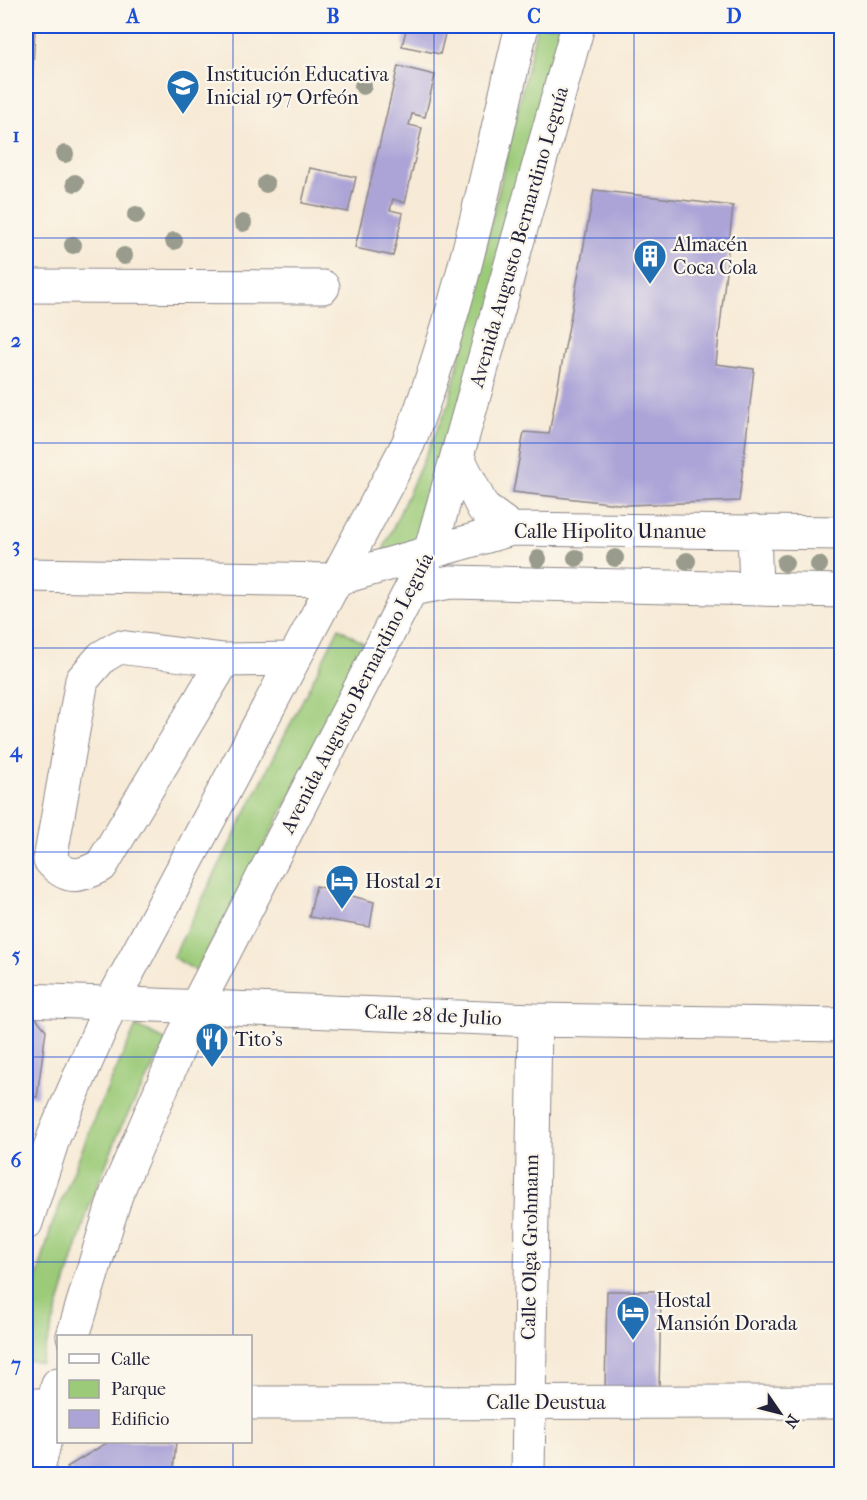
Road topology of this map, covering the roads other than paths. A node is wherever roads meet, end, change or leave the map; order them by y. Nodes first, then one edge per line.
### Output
1 (522, 26) edge
2 (578, 26) edge
3 (26, 286) edge
4 (323, 286) dead end
5 (458, 458) junction
6 (512, 529) junction
7 (754, 531) junction
8 (842, 532) edge
9 (430, 552) junction
10 (26, 575) edge
11 (333, 580) junction
12 (411, 589) junction
13 (756, 589) junction
14 (842, 591) edge
15 (292, 659) junction
16 (224, 660) junction
17 (26, 1000) edge
18 (112, 1002) junction
19 (197, 1005) junction
20 (535, 1020) junction
21 (842, 1025) edge
22 (26, 1223) edge
23 (73, 1335) edge
24 (49, 1400) edge
25 (527, 1401) junction
26 (842, 1402) edge
27 (252, 1403) edge
28 (36, 1474) edge
29 (528, 1474) edge

1 - 11 main road
2 - 5 main road, Avenida Augusto Bernardino Leguía
3 - 4 main road
5 - 6 main road
5 - 9 main road, Avenida Augusto Bernardino Leguía
6 - 7 main road, Calle Hipolito Unanue
6 - 9 main road, Calle Hipolito Unanue
7 - 8 main road, Calle Hipolito Unanue
7 - 13 main road
9 - 11 main road, Calle Hipolito Unanue
9 - 12 main road, Avenida Augusto Bernardino Leguía
10 - 11 main road, Calle Hipolito Unanue
11 - 15 main road
12 - 13 main road
12 - 19 main road, Avenida Augusto Bernardino Leguía
13 - 14 main road
15 - 16 main road
15 - 18 main road
16 - 16 main road
17 - 18 main road, Calle 28 de Julio
18 - 19 main road, Calle 28 de Julio
18 - 22 main road
19 - 20 main road, Calle 28 de Julio
19 - 23 main road, Avenida Augusto Bernardino Leguía
20 - 21 main road, Calle 28 de Julio
20 - 25 main road, Calle Olga Grohmann
24 - 28 main road
25 - 26 main road, Calle Deustua
25 - 27 main road, Calle Deustua
25 - 29 main road, Calle Olga Grohmann

